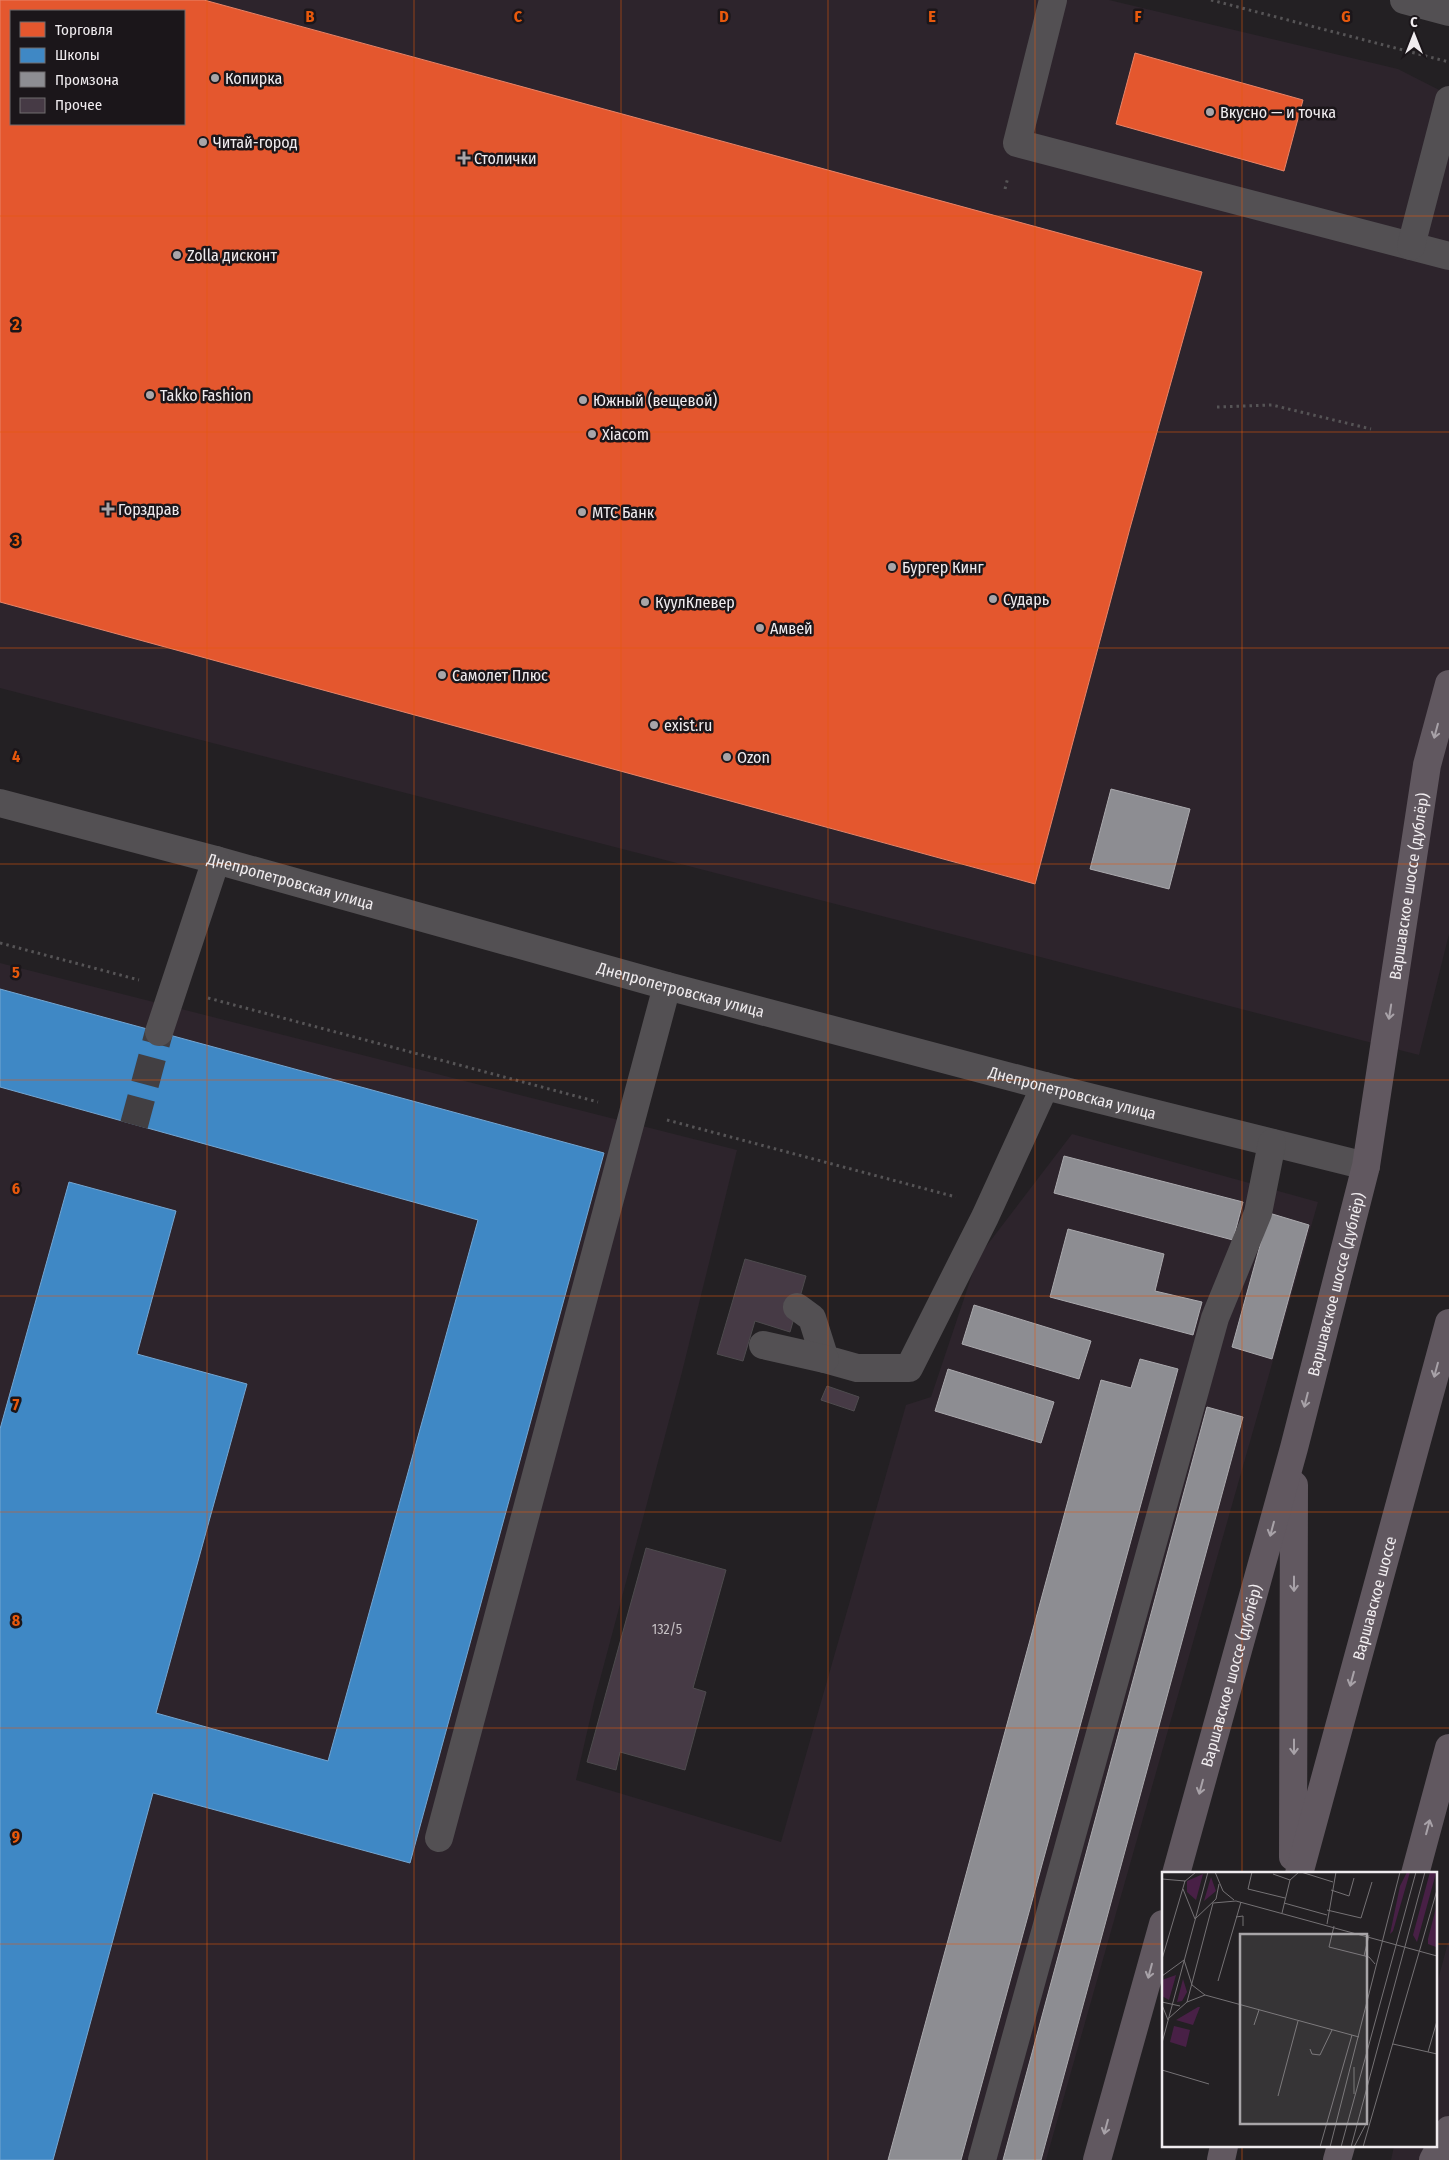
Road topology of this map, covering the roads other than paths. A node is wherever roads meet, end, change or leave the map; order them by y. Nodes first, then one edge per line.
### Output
1 (1053, 0) edge
2 (1404, 0) edge
3 (1449, 12) edge
4 (1449, 100) edge
5 (1411, 246) junction
6 (1449, 256) edge
7 (1449, 684) edge
8 (0, 804) edge
9 (216, 860) junction
10 (667, 986) junction
11 (160, 1032) tunnel mouth
12 (1045, 1086) junction
13 (1272, 1143) junction
14 (1366, 1166) junction
15 (797, 1307) dead end
16 (1449, 1323) edge
17 (763, 1345) dead end
18 (825, 1359) junction
19 (1294, 1448) junction
20 (1449, 1748) edge
21 (439, 1838) dead end
22 (1177, 1872) edge
23 (1293, 1872) edge
24 (1299, 1872) edge
25 (1416, 1872) edge
26 (1162, 1928) edge
27 (1449, 2130) edge
28 (982, 2160) edge
29 (1097, 2160) edge
30 (1433, 2160) edge

1 - 5 street
2 - 3 street
4 - 5 street
5 - 6 street
7 -> 14 main road, Варшавское шоссе (дублёр)
8 - 9 street, Днепропетровская улица
9 - 10 street, Днепропетровская улица
9 - 11 street
10 - 12 street, Днепропетровская улица
10 - 21 street
12 - 13 street, Днепропетровская улица
12 - 18 street
13 - 14 street, Днепропетровская улица
13 - 28 street
14 -> 19 main road, Варшавское шоссе (дублёр)
15 - 18 street
16 -> 24 main road, Варшавское шоссе
17 - 18 street
19 -> 22 main road, Варшавское шоссе (дублёр)
19 -> 23 main road
25 -> 20 main road
26 -> 29 main road
27 - 30 main road

